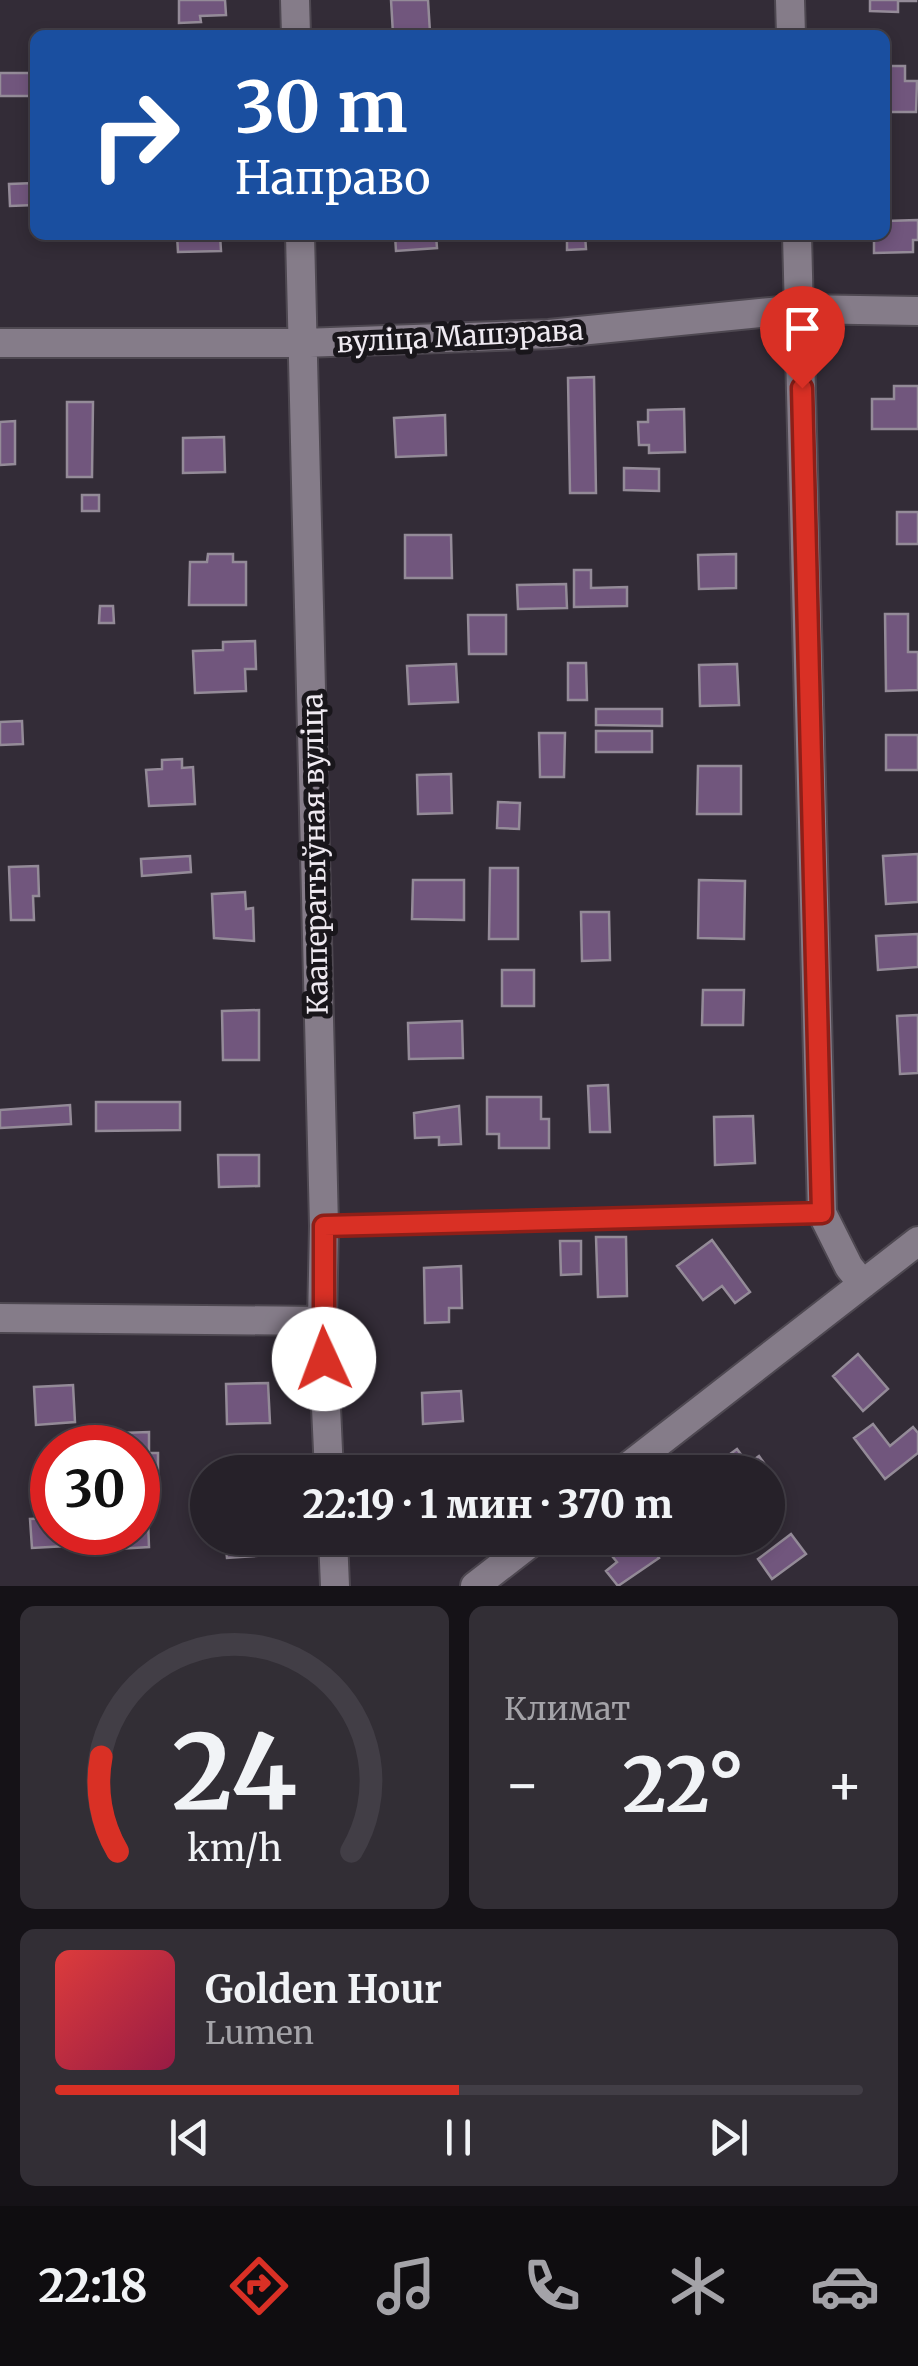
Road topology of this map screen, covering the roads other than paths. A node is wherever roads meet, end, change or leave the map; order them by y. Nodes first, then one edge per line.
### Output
1 (295, 0) edge
2 (790, 0) edge
3 (296, 30) edge
4 (791, 30) edge
5 (300, 240) edge
6 (798, 240) edge
7 (800, 309) junction
8 (918, 311) edge
9 (0, 343) edge
10 (303, 343) junction
11 (822, 1213) junction
12 (324, 1226) junction
13 (918, 1241) edge
14 (863, 1284) junction
15 (0, 1318) edge
16 (322, 1321) junction
17 (329, 1455) edge
18 (643, 1455) edge
19 (333, 1555) edge
20 (515, 1555) edge
21 (335, 1586) edge
22 (474, 1586) edge

1 - 3 street
2 - 4 street
5 - 10 street, Кааператыўная вуліца
6 - 7 street
7 - 8 street, вуліца Машэрава
7 - 10 street, вуліца Машэрава
7 - 11 street
9 - 10 street, вуліца Машэрава
10 - 12 street, Кааператыўная вуліца
11 - 12 lane
11 - 14 street
12 - 16 street, Кааператыўная вуліца
13 - 14 street
14 - 18 street
15 - 16 street
16 - 17 street, Кааператыўная вуліца
19 - 21 street
20 - 22 street

